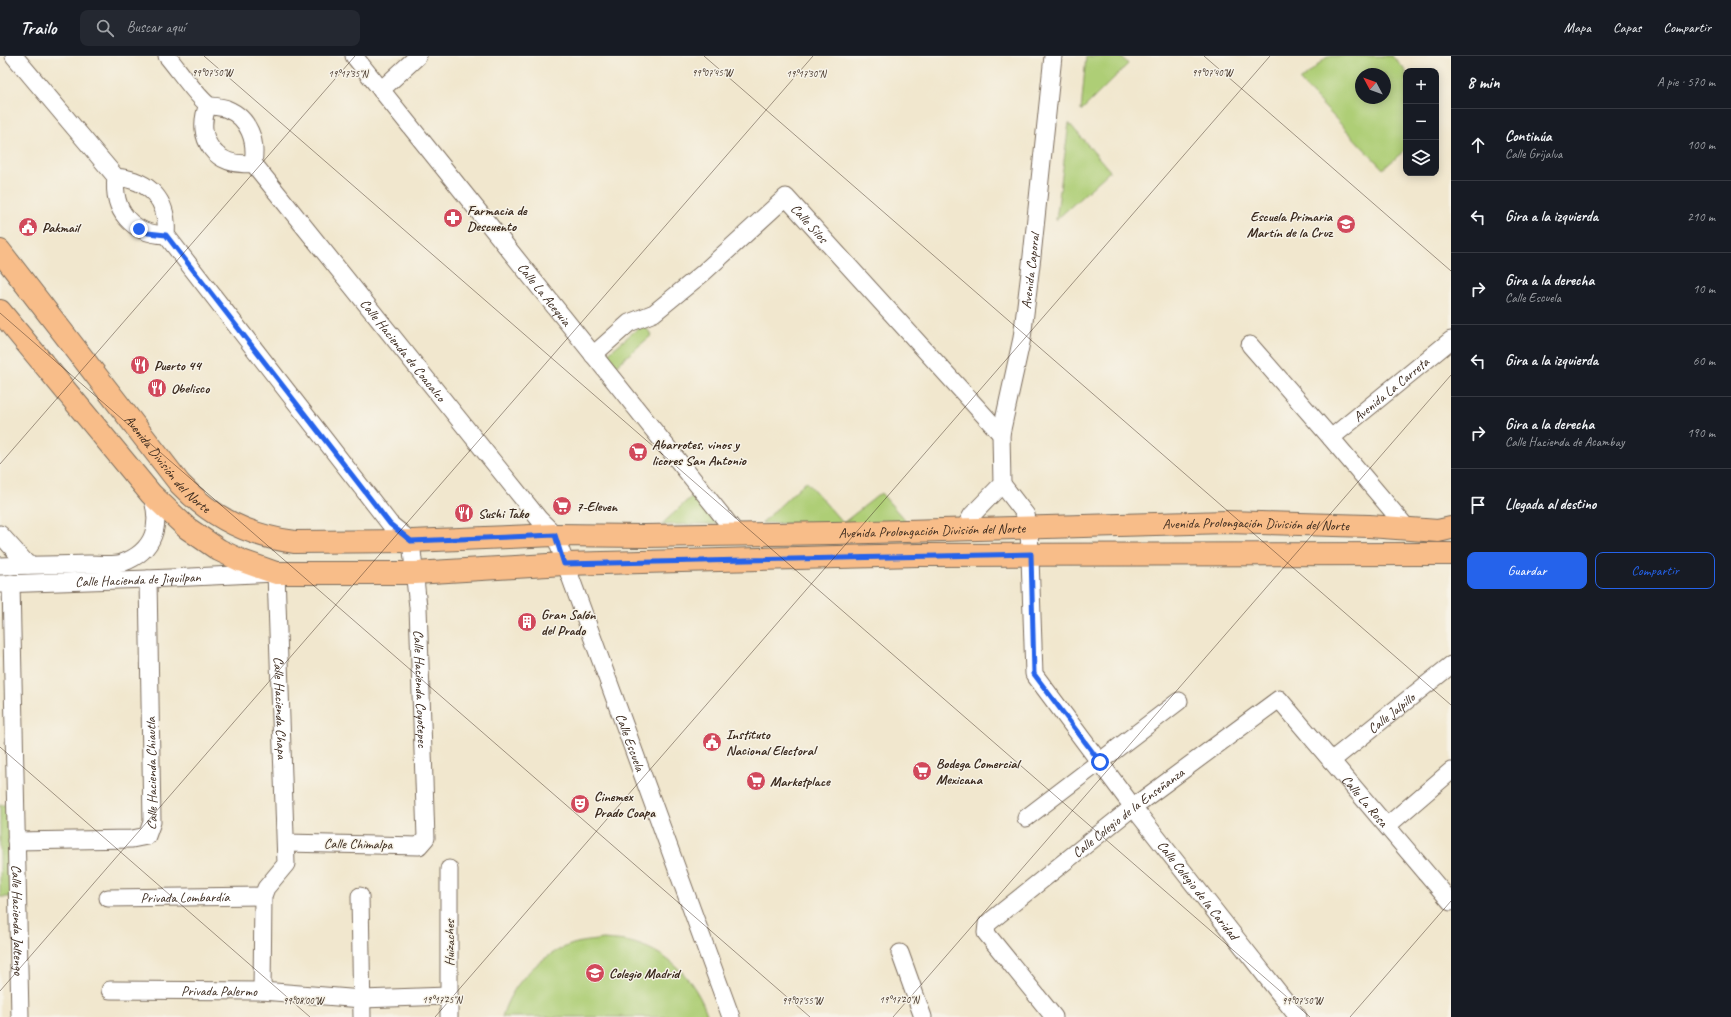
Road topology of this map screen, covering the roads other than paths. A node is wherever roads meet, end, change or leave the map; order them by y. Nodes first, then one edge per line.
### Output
1 (14, 56) edge
2 (167, 56) edge
3 (354, 56) edge
4 (418, 56) edge
5 (1053, 56) edge
6 (381, 90) junction
7 (208, 105) junction
8 (253, 163) junction
9 (116, 177) junction
10 (166, 235) junction
11 (0, 251) edge
12 (3, 319) edge
13 (1451, 340) edge
14 (1250, 345) dead end
15 (74, 346) junction
16 (593, 355) junction
17 (87, 364) junction
18 (55, 376) junction
19 (1001, 434) junction
20 (1331, 438) junction
21 (1002, 484) junction
22 (152, 494) junction
23 (1235, 522) junction
24 (1029, 528) junction
25 (1407, 528) junction
26 (920, 530) junction
27 (959, 530) junction
28 (1447, 531) edge
29 (736, 533) junction
30 (0, 534) edge
31 (555, 535) junction
32 (411, 541) junction
33 (1031, 554) junction
34 (1230, 554) junction
35 (1451, 554) edge
36 (919, 555) junction
37 (953, 555) junction
38 (564, 564) junction
39 (28, 565) junction
40 (0, 566) edge
41 (276, 573) junction
42 (415, 573) junction
43 (148, 579) junction
44 (5, 583) edge
45 (1451, 665) edge
46 (1279, 699) joint
47 (1179, 701) dead end
48 (1331, 761) junction
49 (1100, 762) junction
50 (1451, 771) edge
51 (1133, 807) junction
52 (1026, 818) dead end
53 (1386, 826) junction
54 (426, 838) joint
55 (16, 841) junction
56 (286, 843) junction
57 (449, 869) dead end
58 (263, 896) junction
59 (360, 896) dead end
60 (108, 898) dead end
61 (1451, 902) edge
62 (900, 953) dead end
63 (110, 990) dead end
64 (262, 991) junction
65 (448, 996) junction
66 (362, 999) junction
67 (20, 1017) edge
68 (362, 1017) edge
69 (449, 1017) edge
70 (731, 1017) edge
71 (923, 1017) edge
72 (1054, 1017) edge
73 (1298, 1017) edge

1 - 9 street
2 - 7 street
3 - 6 street, Calle La Acequia
4 - 6 street
5 - 19 street, Avenida Caporal
6 - 16 street, Calle La Acequia
7 - 8 street
7 - 8 street
8 - 31 street, Calle Hacienda de Coacalco
9 - 10 street
9 - 10 street
10 - 32 street
11 - 15 main road, Avenida División del Norte
12 - 18 main road, Avenida División del Norte
13 - 20 street, Avenida La Carreta
14 - 20 street
15 - 17 main road, Avenida División del Norte
15 - 18 main road
16 - 19 street, Calle Silos
16 - 29 street, Calle La Acequia
17 - 18 main road
17 - 32 main road, Avenida División del Norte
18 - 22 main road, Avenida División del Norte
19 - 21 street, Avenida Caporal
20 - 25 street
21 - 24 street
21 - 27 street
22 - 39 street, Calle Hacienda de Jiquilpan
22 - 41 main road, Avenida División del Norte
23 - 24 main road, Avenida Prolongación División del Norte
23 - 25 main road, Avenida Prolongación División del Norte
23 - 34 main road
24 - 27 main road, Avenida Prolongación División del Norte
24 - 33 street, Calle Colegio de la Caridad
25 - 28 main road, Avenida Prolongación División del Norte
26 - 27 main road, Avenida Prolongación División del Norte
26 - 29 main road, Avenida Prolongación División del Norte
26 - 36 main road
27 - 37 main road
29 - 31 main road, Avenida Prolongación División del Norte
30 - 39 street
31 - 32 main road, Avenida Prolongación División del Norte
31 - 38 street, Calle Escuela
32 - 42 street, Calle Hacienda Coyotepec
33 - 34 main road, Avenida Prolongación División del Norte
33 - 37 main road, Avenida Prolongación División del Norte
33 - 49 street, Calle Colegio de la Caridad
34 - 35 main road, Avenida Prolongación División del Norte
36 - 37 main road, Avenida Prolongación División del Norte
36 - 38 main road, Avenida Prolongación División del Norte
38 - 42 main road, Avenida Prolongación División del Norte
38 - 70 street, Calle Escuela
39 - 40 street, Calle Hacienda de Jiquilpan
41 - 42 main road, Avenida División del Norte
41 - 43 street, Calle Hacienda de Jiquilpan
41 - 56 street, Calle Hacienda Chapa
42 - 54 street, Calle Hacienda Coyotepec
43 - 44 street, Calle Hacienda de Jiquilpan
43 - 55 street, Calle Hacienda Chiautla
44 - 55 street, Calle Hacienda Jaltengo
45 - 48 street, Calle Jalpillo
46 - 48 street, Calle La Rosa
46 - 51 street, Calle Colegio de la Enseñanza
47 - 49 street
48 - 53 street, Calle La Rosa
49 - 51 street, Calle Colegio de la Caridad
49 - 52 street
50 - 53 street
51 - 72 street, Calle Colegio de la Enseñanza
51 - 73 street, Calle Colegio de la Caridad
53 - 61 street, Calle La Rosa
54 - 56 street, Calle Chimalpa
55 - 67 street, Calle Hacienda Jaltengo
56 - 58 street, Calle Hacienda Chapa
57 - 65 street, Huizaches
58 - 60 street, Privada Lombardía
58 - 64 street
59 - 66 street
62 - 71 street
63 - 64 street, Privada Palermo
64 - 66 street, Privada Palermo
65 - 66 street, Privada Palermo
65 - 69 street, Huizaches
66 - 68 street

